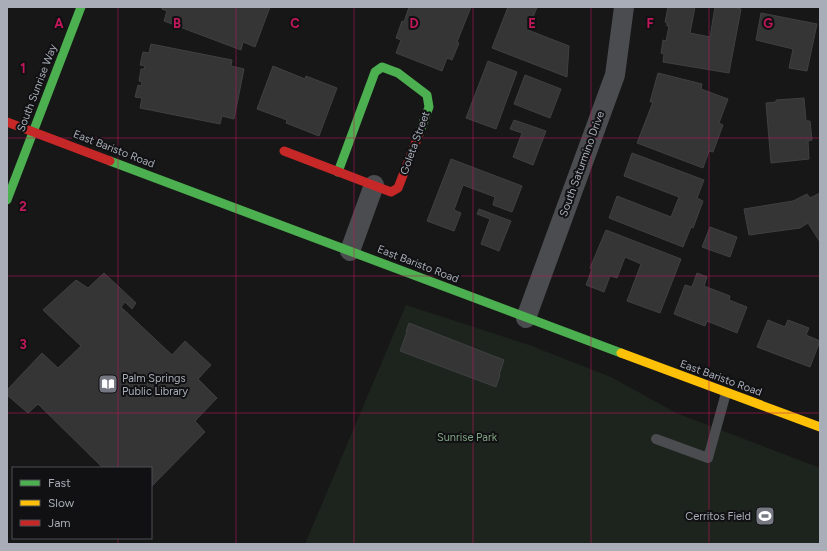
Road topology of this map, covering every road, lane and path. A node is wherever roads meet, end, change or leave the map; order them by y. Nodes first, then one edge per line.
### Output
1 (81, 7) edge
2 (624, 7) edge
3 (7, 122) edge
4 (34, 132) junction
5 (284, 151) dead end
6 (338, 172) junction
7 (374, 185) junction
8 (7, 200) edge
9 (350, 251) junction
10 (526, 318) junction
11 (726, 393) junction
12 (820, 427) edge
13 (656, 439) dead end

1 - 4 street, South Sunrise Way
2 - 10 street, South Saturmino Drive
3 - 4 street, East Baristo Road
4 - 8 street, South Sunrise Way
4 - 9 street, East Baristo Road
5 - 6 street, Goleta Street
6 - 7 street, Goleta Street
6 - 7 street, Goleta Street
7 - 9 street
9 - 10 street, East Baristo Road
10 - 11 street, East Baristo Road
11 - 12 street, East Baristo Road
11 - 13 lane

